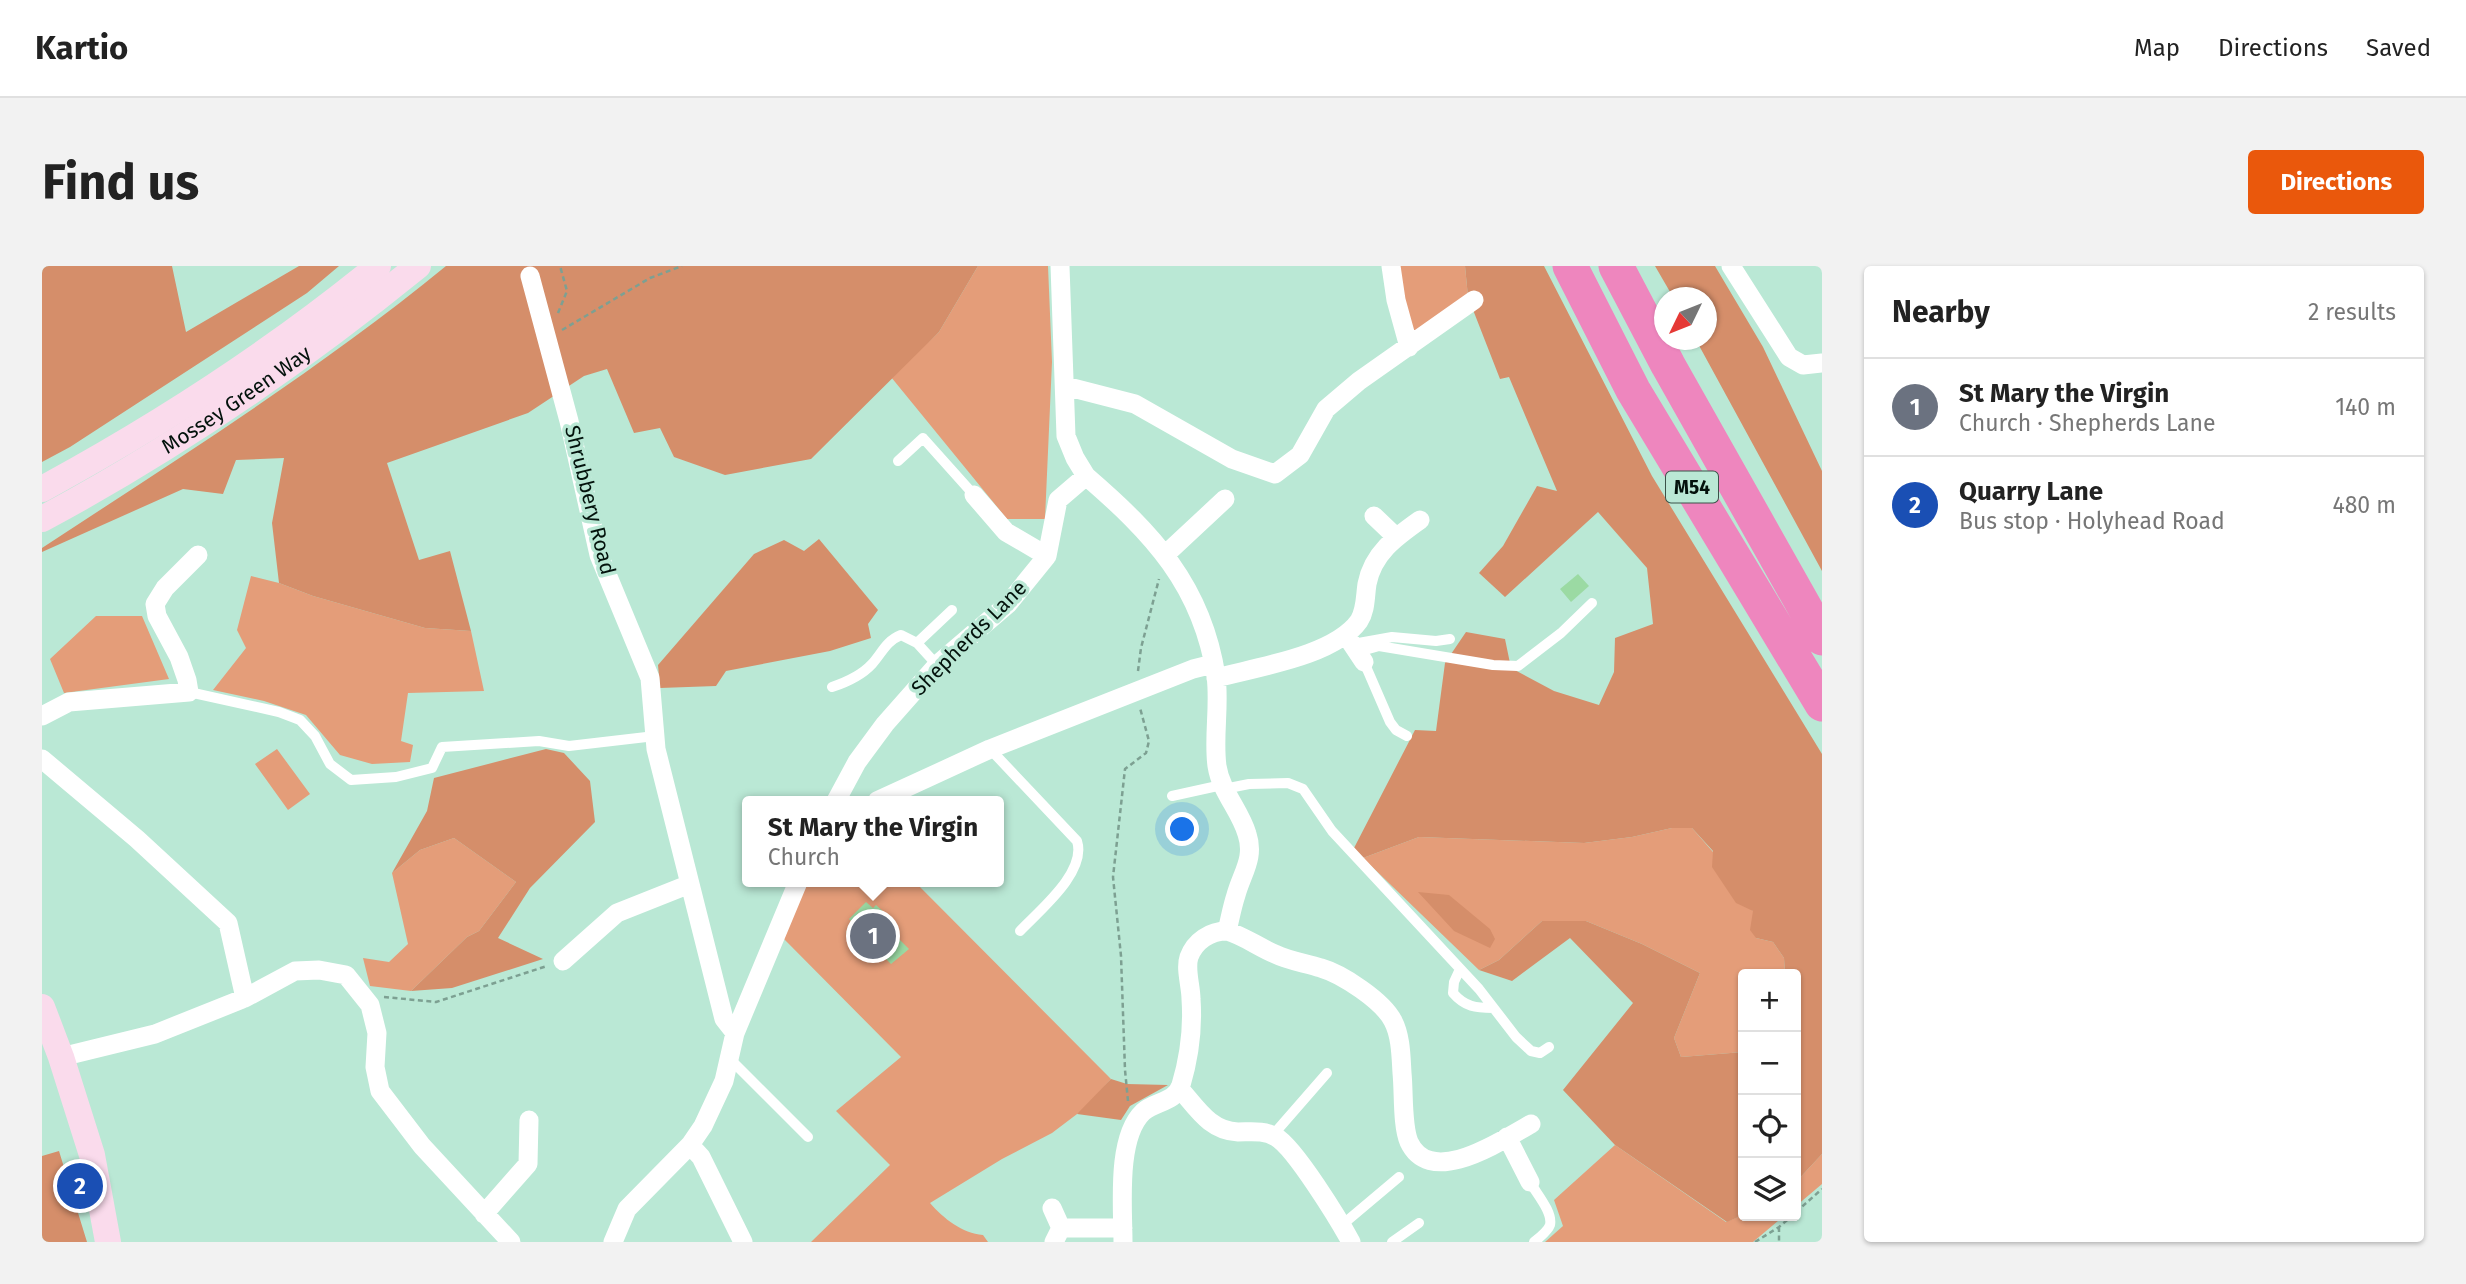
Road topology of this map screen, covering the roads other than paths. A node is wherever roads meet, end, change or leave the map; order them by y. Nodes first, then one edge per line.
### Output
1 (378, 266) edge
2 (418, 266) edge
3 (1391, 266) edge
4 (1570, 266) edge
5 (1616, 266) edge
6 (1731, 266) edge
7 (1065, 267) edge
8 (530, 276) dead end
9 (1474, 300) dead end
10 (1409, 347) junction
11 (1822, 363) edge
12 (1065, 386) junction
13 (898, 461) dead end
14 (1086, 476) junction
15 (42, 489) edge
16 (974, 495) joint
17 (1225, 499) dead end
18 (1374, 516) dead end
19 (42, 519) edge
20 (1420, 520) dead end
21 (1396, 537) junction
22 (1166, 554) junction
23 (198, 555) dead end
24 (1047, 556) junction
25 (1592, 603) dead end
26 (953, 610) dead end
27 (1822, 638) edge
28 (1450, 639) dead end
29 (917, 643) junction
30 (1355, 648) junction
31 (937, 665) junction
32 (1214, 671) junction
33 (832, 687) dead end
34 (189, 692) junction
35 (1822, 704) edge
36 (42, 716) edge
37 (654, 736) junction
38 (1407, 736) dead end
39 (990, 749) junction
40 (42, 759) edge
41 (1223, 787) junction
42 (839, 796) edge
43 (888, 796) edge
44 (1171, 796) dead end
45 (690, 884) junction
46 (796, 887) edge
47 (1020, 931) dead end
48 (1227, 931) junction
49 (563, 961) road end
50 (1460, 969) junction
51 (245, 998) junction
52 (42, 1007) edge
53 (1493, 1008) junction
54 (734, 1032) junction
55 (1549, 1047) dead end
56 (61, 1057) junction
57 (729, 1057) junction
58 (1327, 1073) dead end
59 (1180, 1089) junction
60 (529, 1119) dead end
61 (1531, 1124) dead end
62 (1273, 1135) junction
63 (808, 1137) dead end
64 (1507, 1137) junction
65 (690, 1145) junction
66 (1399, 1177) dead end
67 (1530, 1182) joint
68 (1052, 1208) dead end
69 (484, 1214) junction
70 (1419, 1223) dead end
71 (1347, 1233) edge
72 (1058, 1235) edge
73 (1123, 1235) edge
74 (108, 1242) edge
75 (511, 1242) edge
76 (613, 1242) edge
77 (743, 1242) edge
78 (1392, 1242) edge
79 (1534, 1242) edge

1 - 15 main road, Mossey Green Way
2 - 19 main road, Mossey Green Way
3 - 10 street
4 - 35 highway, M54
5 - 27 highway, M54
6 - 11 street
7 - 12 street
8 - 37 street, Shrubbery Road
9 - 10 street
10 - 12 street
12 - 14 street
13 - 16 lane
14 - 22 street
14 - 24 street, Shepherds Lane
16 - 24 street
17 - 22 street
18 - 21 street
20 - 21 street
21 - 30 street
22 - 32 street
23 - 34 street
24 - 31 street, Shepherds Lane
25 - 30 lane
26 - 29 lane
28 - 30 lane
29 - 31 lane
29 - 33 lane
30 - 32 street
30 - 38 lane
31 - 42 street, Shepherds Lane
32 - 39 street
32 - 41 street
34 - 36 street
34 - 37 lane
37 - 45 street, Shrubbery Road
39 - 43 street
39 - 47 lane
40 - 51 street
41 - 44 lane
41 - 48 street
41 - 50 lane
45 - 49 street
45 - 54 street, Shrubbery Road
46 - 54 street
48 - 59 street
48 - 64 street
50 - 53 lane
50 - 53 lane
51 - 56 street
51 - 69 street
52 - 56 main road
53 - 55 lane
54 - 57 street
56 - 74 main road
57 - 63 lane
57 - 65 street
58 - 62 lane
59 - 62 street
59 - 73 street
60 - 69 street
61 - 64 street
62 - 71 street
64 - 67 street
65 - 76 street
65 - 77 street
66 - 71 lane
67 - 79 lane
68 - 72 street
69 - 75 street
70 - 78 lane
72 - 73 street

